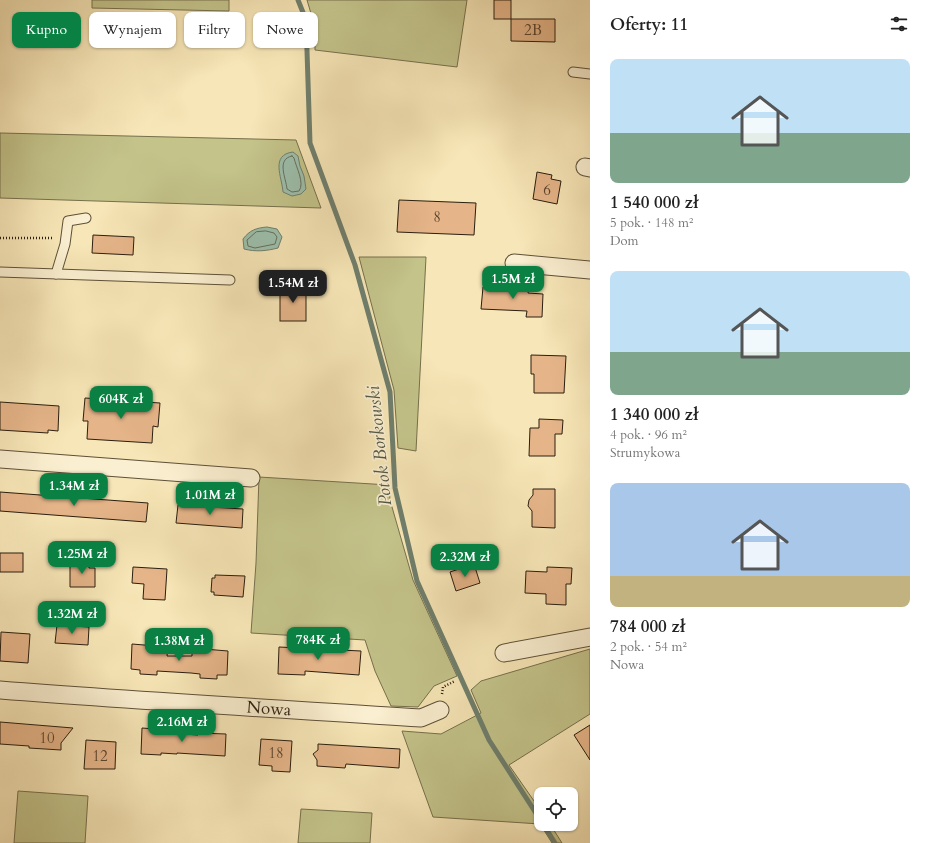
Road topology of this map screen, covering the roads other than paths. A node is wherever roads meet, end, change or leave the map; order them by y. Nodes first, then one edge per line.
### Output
1 (573, 72) dead end
2 (590, 74) edge
3 (86, 218) dead end
4 (514, 263) dead end
5 (590, 270) edge
6 (0, 272) edge
7 (56, 274) junction
8 (230, 280) dead end
9 (0, 458) edge
10 (251, 478) dead end
11 (590, 637) edge
12 (504, 653) dead end
13 (0, 690) edge
14 (440, 710) dead end

1 - 2 lane
3 - 7 lane
4 - 5 street
6 - 7 lane
7 - 8 lane
9 - 10 street
11 - 12 street
13 - 14 street, Nowa

